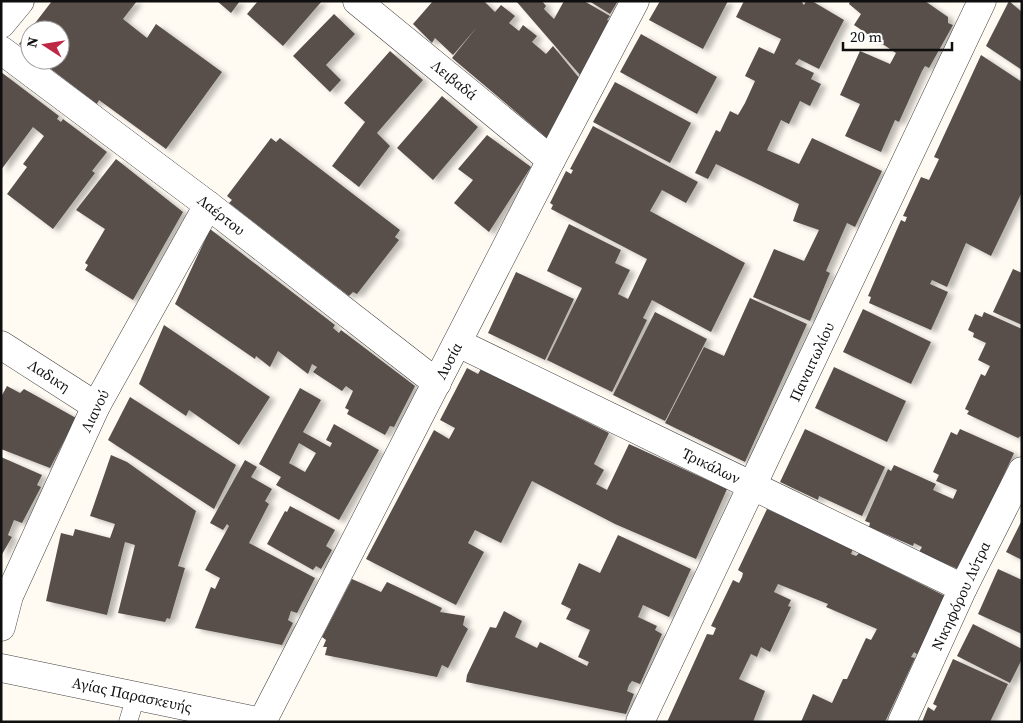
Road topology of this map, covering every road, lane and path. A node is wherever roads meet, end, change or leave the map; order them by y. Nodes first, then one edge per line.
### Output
1 (20, 1) edge
2 (357, 1) edge
3 (635, 1) edge
4 (982, 1) edge
5 (1, 24) edge
6 (1, 50) edge
7 (551, 160) junction
8 (208, 205) junction
9 (458, 343) junction
10 (1, 345) edge
11 (437, 383) junction
12 (96, 406) junction
13 (1022, 471) edge
14 (753, 487) junction
15 (964, 588) junction
16 (1, 628) edge
17 (1, 668) edge
18 (136, 696) junction
19 (128, 722) edge
20 (262, 722) edge
21 (640, 722) edge
22 (902, 722) edge

1 - 5 street
2 - 7 street, Λειβαδά
3 - 7 street, Λυσία
4 - 14 street, Παναιτωλίου
6 - 8 street, Λαέρτου
7 - 9 street, Λυσία
8 - 11 street, Λαέρτου
8 - 12 street, Λιανού
9 - 11 street, Λυσία
9 - 14 street, Τρικάλων
10 - 12 street, Λαδικη
11 - 20 street, Λυσία
12 - 16 street, Λιανού
13 - 15 street, Νικηφόρου Λύτρα
14 - 15 street, Τρικάλων
14 - 21 street, Παναιτωλίου
15 - 22 street, Νικηφόρου Λύτρα
17 - 18 street, Αγίας Παρασκευής
18 - 19 lane
18 - 20 street, Αγίας Παρασκευής

